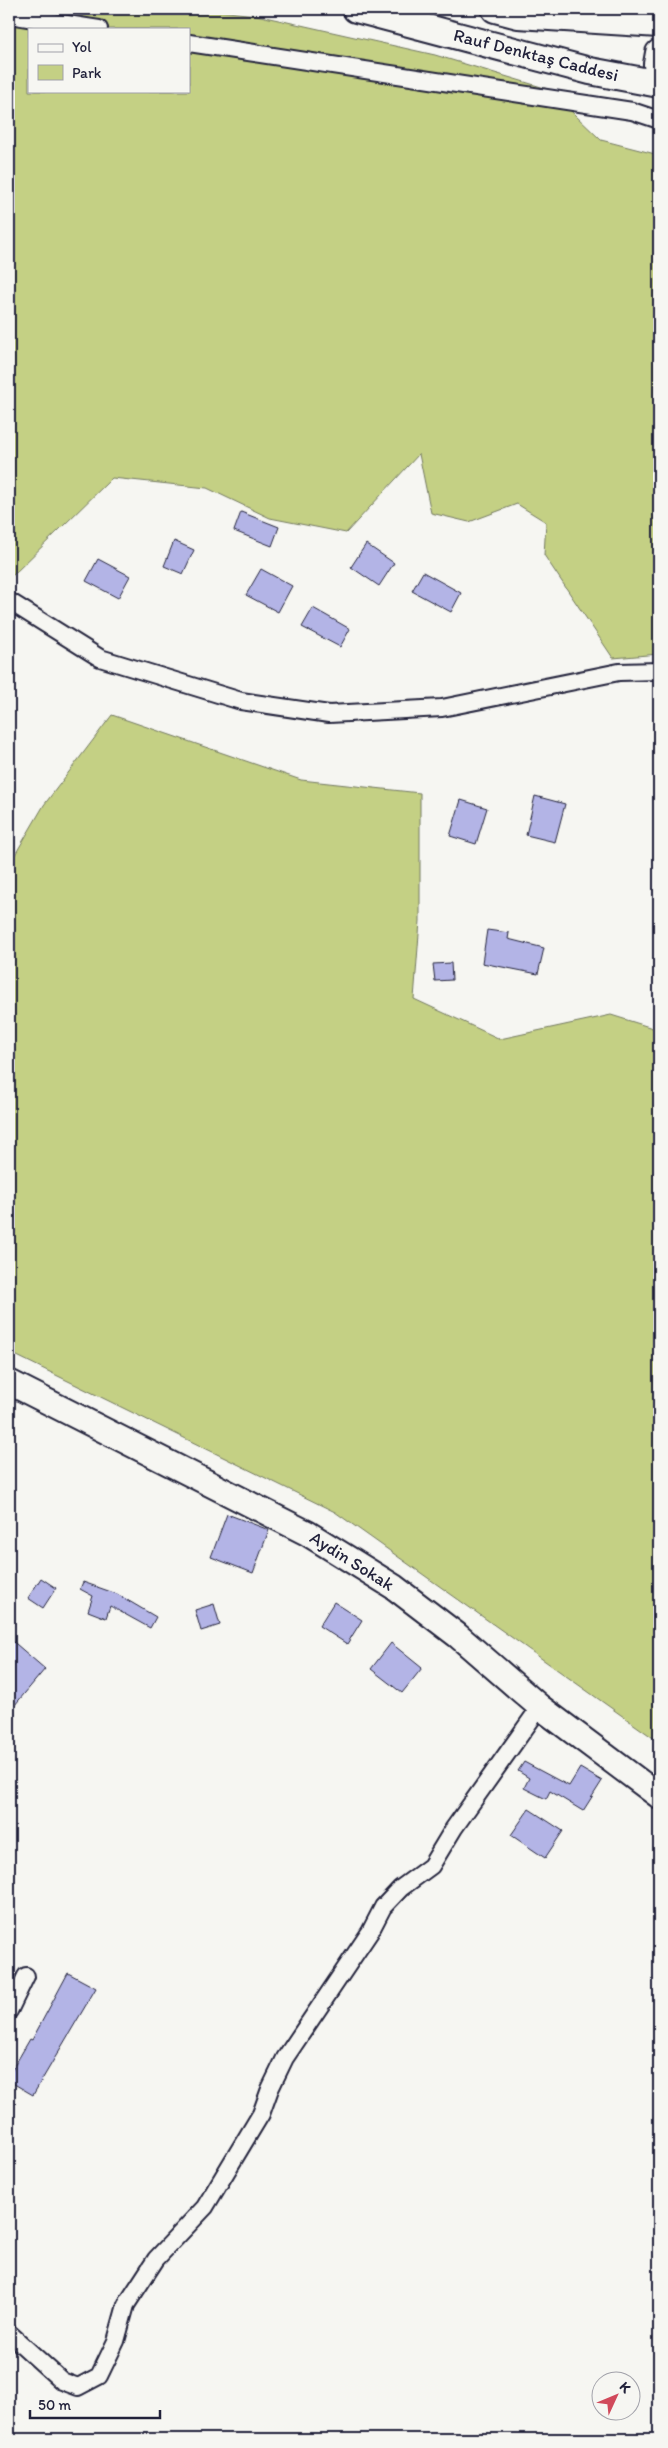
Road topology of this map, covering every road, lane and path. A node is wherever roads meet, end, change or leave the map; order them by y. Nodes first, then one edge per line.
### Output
1 (356, 9) edge
2 (495, 9) edge
3 (568, 14) edge
4 (9, 15) edge
5 (659, 24) edge
6 (94, 28) edge
7 (190, 43) edge
8 (659, 53) edge
9 (659, 84) edge
10 (659, 120) edge
11 (9, 601) edge
12 (659, 671) edge
13 (9, 1382) edge
14 (540, 1707) junction
15 (659, 1796) edge
16 (26, 1976) dead end
17 (9, 2011) edge
18 (9, 2333) edge

1 - 9 main road, Rauf Denktaş Caddesi
2 - 3 main road, Rauf Denktaş Caddesi
3 - 5 main road, Rauf Denktaş Caddesi
4 - 6 street
7 - 10 street
8 - 9 main road
11 - 12 street
13 - 14 street, Aydin Sokak
14 - 15 street, Aydin Sokak
14 - 18 street
16 - 17 street

